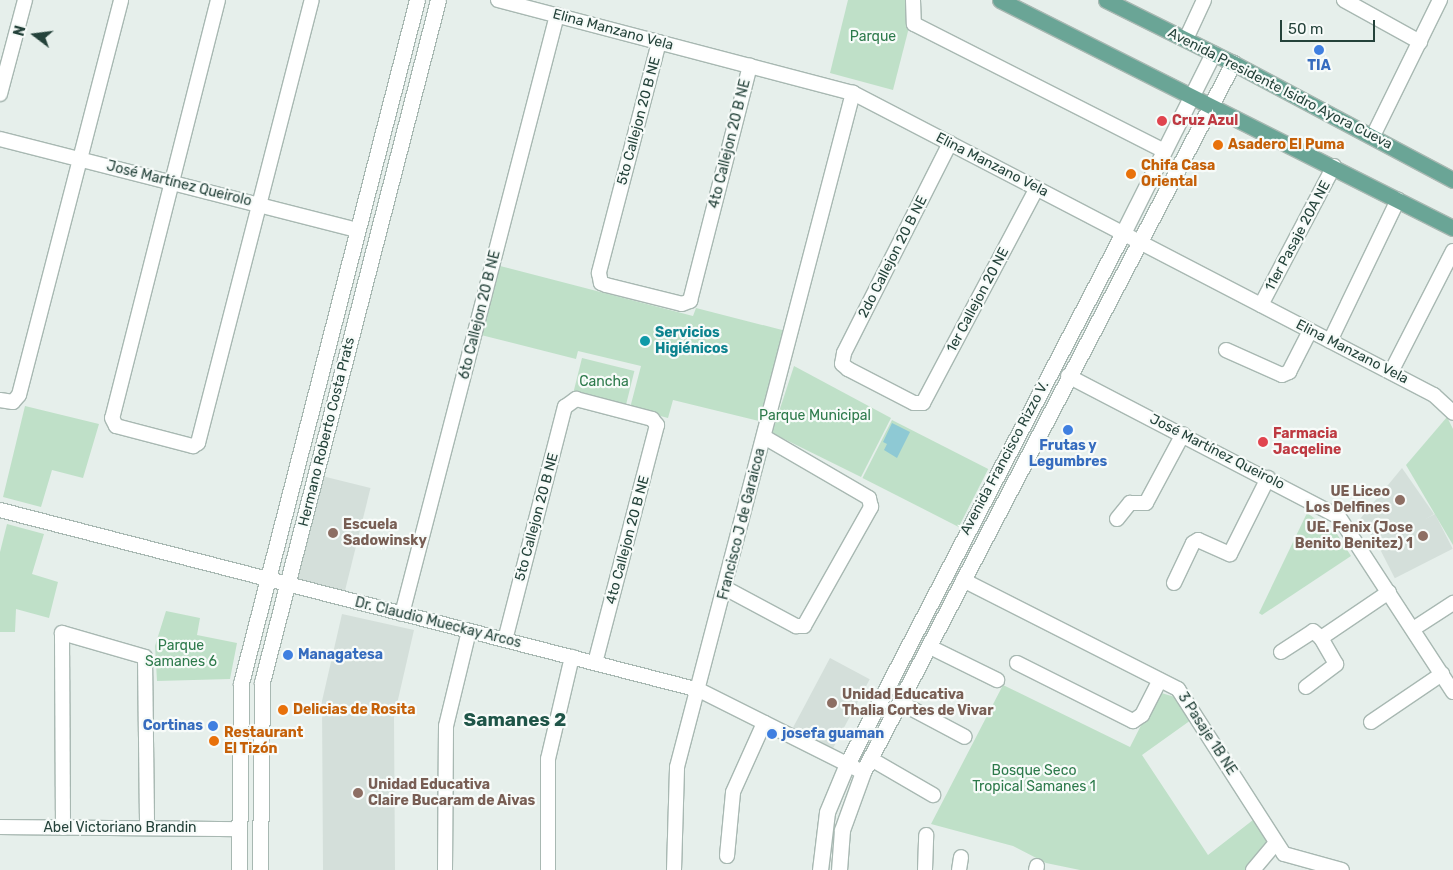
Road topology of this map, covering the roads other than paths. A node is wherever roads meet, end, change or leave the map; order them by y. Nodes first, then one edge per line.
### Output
1 (25, 0) edge
2 (121, 0) edge
3 (218, 0) edge
4 (312, 0) edge
5 (417, 0) edge
6 (438, 0) edge
7 (498, 0) edge
8 (913, 0) edge
9 (1000, 0) edge
10 (1106, 0) edge
11 (1204, 0) edge
12 (1344, 0) edge
13 (1440, 0) edge
14 (557, 16) junction
15 (1186, 39) junction
16 (659, 42) junction
17 (1420, 42) junction
18 (1213, 53) junction
19 (1233, 63) junction
20 (750, 66) junction
21 (853, 93) junction
22 (0, 94) edge
23 (1192, 94) junction
24 (1211, 104) junction
25 (1372, 136) junction
26 (0, 139) edge
27 (381, 141) junction
28 (950, 143) junction
29 (401, 146) junction
30 (1162, 150) junction
31 (79, 159) junction
32 (1334, 166) junction
33 (1453, 180) edge
34 (171, 183) junction
35 (1037, 188) junction
36 (1398, 200) junction
37 (260, 204) junction
38 (1453, 228) edge
39 (358, 230) junction
40 (1123, 233) junction
41 (1138, 241) junction
42 (1453, 251) edge
43 (682, 304) joint
44 (1262, 305) junction
45 (1310, 331) junction
46 (1330, 341) junction
47 (1226, 350) dead end
48 (1391, 372) junction
49 (1068, 376) junction
50 (0, 400) edge
51 (914, 403) joint
52 (1453, 413) edge
53 (652, 419) joint
54 (1183, 434) junction
55 (764, 438) junction
56 (1268, 478) junction
57 (0, 510) edge
58 (1117, 519) dead end
59 (268, 579) junction
60 (963, 580) junction
61 (1174, 583) dead end
62 (288, 584) junction
63 (725, 588) junction
64 (1389, 592) junction
65 (1453, 603) edge
66 (402, 614) junction
67 (1414, 629) junction
68 (469, 631) junction
69 (1321, 638) junction
70 (504, 640) junction
71 (930, 647) junction
72 (1281, 652) dead end
73 (572, 658) junction
74 (595, 663) junction
75 (1017, 663) dead end
76 (1442, 674) junction
77 (997, 680) dead end
78 (1160, 680) junction
79 (1306, 687) dead end
80 (699, 690) junction
81 (1453, 692) edge
82 (901, 703) junction
83 (1371, 722) dead end
84 (764, 723) junction
85 (965, 737) dead end
86 (847, 764) junction
87 (867, 766) junction
88 (933, 795) dead end
89 (0, 828) edge
90 (63, 828) junction
91 (147, 828) junction
92 (240, 829) junction
93 (926, 835) dead end
94 (1276, 843) junction
95 (727, 856) dead end
96 (239, 870) edge
97 (260, 870) edge
98 (445, 870) edge
99 (548, 870) edge
100 (674, 870) edge
101 (820, 870) edge
102 (839, 870) edge
103 (924, 870) edge
104 (1253, 870) edge
105 (1342, 870) edge

1 - 22 street
2 - 31 street
3 - 34 street
4 - 37 street
5 - 27 street, Hermano Roberto Costa Prats
6 - 29 street, Hermano Roberto Costa Prats
7 - 14 street, Elina Manzano Vela
8 - 30 street
9 - 23 main road
10 - 15 main road, Avenida Presidente Isidro Ayora Cueva
11 - 15 street
12 - 17 street
13 - 17 street
14 - 16 street, Elina Manzano Vela
14 - 66 street, 6to Callejon 20 B NE
15 - 18 main road, Avenida Presidente Isidro Ayora Cueva
16 - 20 street, Elina Manzano Vela
16 - 43 street, 5to Callejon 20 B NE
17 - 25 street
18 - 19 main road, Avenida Presidente Isidro Ayora Cueva
18 - 23 street, Avenida Francisco Rizzo V.
19 - 24 street, Avenida Francisco Rizzo V.
19 - 25 main road, Avenida Presidente Isidro Ayora Cueva
20 - 21 street, Elina Manzano Vela
20 - 43 street, 4to Callejon 20 B NE
21 - 28 street, Elina Manzano Vela
21 - 55 street, Francisco J de Garaicoa
23 - 24 main road
23 - 30 street, Avenida Francisco Rizzo V.
24 - 32 main road
24 - 41 street, Avenida Francisco Rizzo V.
25 - 33 main road, Avenida Presidente Isidro Ayora Cueva
26 - 31 street, José Martínez Queirolo
27 - 29 street
27 - 39 street, Hermano Roberto Costa Prats
28 - 35 street, Elina Manzano Vela
28 - 51 street, 2do Callejon 20 B NE
29 - 62 street, Hermano Roberto Costa Prats
30 - 40 street, Avenida Francisco Rizzo V.
31 - 34 street, José Martínez Queirolo
31 - 50 street
32 - 36 main road
32 - 44 street, 11er Pasaje 20A NE
34 - 37 street, José Martínez Queirolo
34 - 37 street
35 - 40 street, Elina Manzano Vela
35 - 51 street, 1er Callejon 20 NE
36 - 38 main road
36 - 46 street
37 - 39 street, José Martínez Queirolo
39 - 59 street, Hermano Roberto Costa Prats
40 - 41 street, Elina Manzano Vela
40 - 86 street, Avenida Francisco Rizzo V.
41 - 44 street, Elina Manzano Vela
41 - 49 street, Avenida Francisco Rizzo V.
42 - 48 street
44 - 45 street, Elina Manzano Vela
45 - 46 street, Elina Manzano Vela
45 - 47 street
46 - 48 street, Elina Manzano Vela
48 - 52 street, Elina Manzano Vela
49 - 54 street, José Martínez Queirolo
49 - 60 street, Avenida Francisco Rizzo V.
53 - 70 street, 5to Callejon 20 B NE
53 - 74 street, 4to Callejon 20 B NE
54 - 56 street, José Martínez Queirolo
54 - 58 street
55 - 63 street, Francisco J de Garaicoa
55 - 63 street
56 - 61 street
56 - 64 street, José Martínez Queirolo
57 - 59 street, Dr. Claudio Mueckay Arcos
59 - 62 street, Dr. Claudio Mueckay Arcos
59 - 92 street, Hermano Roberto Costa Prats
60 - 71 street, Avenida Francisco Rizzo V.
60 - 78 street, 3 Pasaje 1B NE
62 - 66 street, Dr. Claudio Mueckay Arcos
62 - 97 street, Hermano Roberto Costa Prats
63 - 80 street, Francisco J de Garaicoa
64 - 67 street, José Martínez Queirolo
64 - 69 street
65 - 67 street
66 - 68 street, Dr. Claudio Mueckay Arcos
67 - 76 street, José Martínez Queirolo
68 - 70 street, Dr. Claudio Mueckay Arcos
68 - 98 street
69 - 72 street
69 - 79 street
70 - 73 street, Dr. Claudio Mueckay Arcos
71 - 77 street
71 - 82 street, Avenida Francisco Rizzo V.
73 - 74 street, Dr. Claudio Mueckay Arcos
73 - 99 street
74 - 80 street, Dr. Claudio Mueckay Arcos
75 - 78 street
76 - 81 street, José Martínez Queirolo
76 - 83 street
78 - 94 street, 3 Pasaje 1B NE
80 - 84 street, Dr. Claudio Mueckay Arcos
80 - 100 street, Francisco J de Garaicoa
82 - 85 street
82 - 87 street, Avenida Francisco Rizzo V.
84 - 86 street, Dr. Claudio Mueckay Arcos
84 - 95 street
86 - 87 street, Dr. Claudio Mueckay Arcos
86 - 101 street, Avenida Francisco Rizzo V.
87 - 88 street, Dr. Claudio Mueckay Arcos
87 - 102 street, Avenida Francisco Rizzo V.
89 - 90 street, Abel Victoriano Brandin
90 - 91 street, Abel Victoriano Brandin
90 - 91 street
91 - 92 street, Abel Victoriano Brandin
92 - 96 street, Hermano Roberto Costa Prats
93 - 103 street
94 - 104 street
94 - 105 street, 3 Pasaje 1B NE

